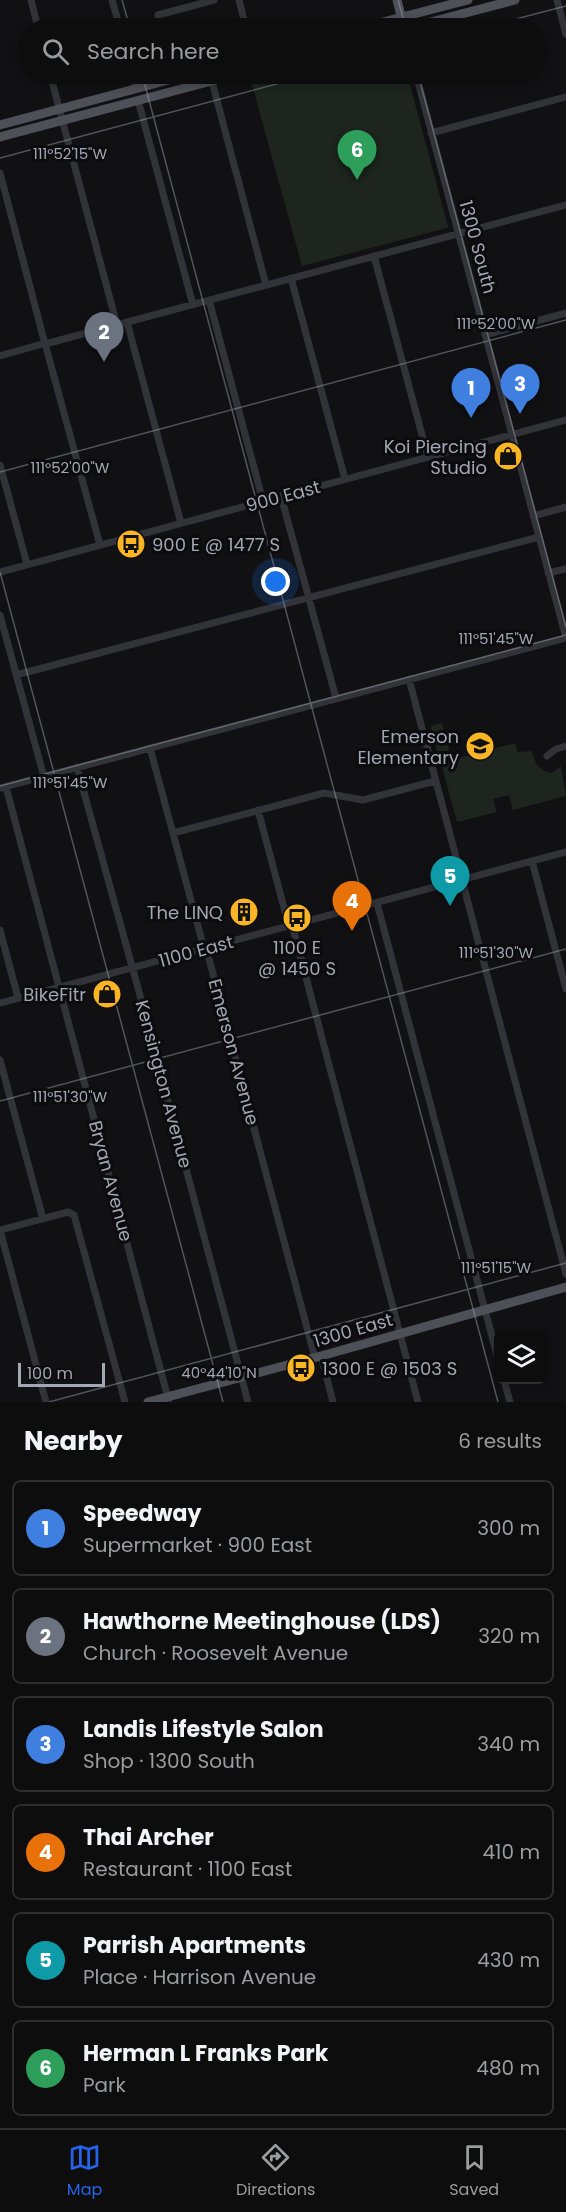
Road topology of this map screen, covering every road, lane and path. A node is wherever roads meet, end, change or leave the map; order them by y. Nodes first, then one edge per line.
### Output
1 (31, 0) edge
2 (112, 0) edge
3 (214, 0) edge
4 (239, 0) edge
5 (397, 0) edge
6 (468, 0) edge
7 (515, 0) edge
8 (557, 0) edge
9 (158, 15) dead end
10 (401, 17) junction
11 (36, 18) edge
12 (117, 18) edge
13 (244, 18) edge
14 (397, 18) edge
15 (445, 18) edge
16 (566, 34) edge
17 (53, 84) edge
18 (135, 84) edge
19 (152, 84) edge
20 (189, 84) edge
21 (213, 84) edge
22 (418, 84) edge
23 (136, 88) junction
24 (566, 97) edge
25 (138, 100) junction
26 (60, 109) junction
27 (63, 120) junction
28 (0, 125) edge
29 (430, 133) junction
30 (0, 137) edge
31 (0, 173) edge
32 (566, 205) edge
33 (458, 234) junction
34 (374, 256) junction
35 (291, 278) junction
36 (266, 285) junction
37 (209, 300) junction
38 (193, 305) junction
39 (566, 313) edge
40 (127, 322) junction
41 (117, 325) junction
42 (485, 334) junction
43 (45, 343) junction
44 (0, 356) edge
45 (566, 420) edge
46 (511, 435) junction
47 (428, 457) junction
48 (0, 465) edge
49 (345, 479) junction
50 (281, 496) junction
51 (263, 501) junction
52 (566, 507) edge
53 (533, 516) junction
54 (181, 523) junction
55 (538, 537) junction
56 (100, 545) junction
57 (27, 564) junction
58 (566, 569) edge
59 (0, 572) edge
60 (548, 573) junction
61 (308, 598) junction
62 (0, 615) edge
63 (566, 638) edge
64 (16, 675) junction
65 (409, 679) junction
66 (336, 698) junction
67 (566, 746) edge
68 (150, 748) junction
69 (547, 756) dead end
70 (77, 767) junction
71 (44, 777) junction
72 (435, 781) junction
73 (3, 788) edge
74 (258, 810) junction
75 (173, 833) junction
76 (566, 852) edge
77 (532, 861) junction
78 (461, 880) junction
79 (377, 903) junction
80 (290, 926) junction
81 (0, 930) edge
82 (206, 948) junction
83 (132, 968) junction
84 (59, 987) junction
85 (566, 989) edge
86 (18, 998) junction
87 (0, 1003) edge
88 (0, 1060) edge
89 (43, 1219) junction
90 (0, 1230) edge
91 (566, 1274) edge
92 (566, 1287) edge
93 (485, 1309) junction
94 (400, 1334) junction
95 (494, 1344) edge
96 (318, 1357) junction
97 (241, 1377) junction
98 (505, 1384) edge
99 (169, 1399) edge
100 (46, 1402) edge
101 (125, 1402) edge
102 (148, 1402) edge
103 (248, 1402) edge
104 (333, 1402) edge
105 (418, 1402) edge
106 (510, 1402) edge

1 - 11 street
2 - 12 street
3 - 9 street
4 - 13 street
5 - 10 main road
6 - 10 main road
7 - 15 main road
8 - 16 street
10 - 14 main road
17 - 26 street
18 - 23 street
19 - 23 main road
20 - 25 main road
21 - 36 street
22 - 29 street, 1300 South
23 - 26 main road
24 - 29 street
25 - 27 main road
25 - 38 street
26 - 27 street
26 - 28 main road
27 - 30 main road
27 - 41 street
29 - 33 street, 1300 South
31 - 43 street
32 - 33 street
33 - 34 street
33 - 42 street, 1300 South
34 - 35 street
34 - 47 street
35 - 36 street
35 - 49 street
36 - 37 street
37 - 38 street
37 - 51 street
38 - 40 street
39 - 42 street
40 - 41 street
40 - 54 street
41 - 43 street
42 - 46 street, 1300 South
43 - 44 street
43 - 56 street
45 - 46 street, 900 East
46 - 47 street, 900 East
46 - 53 street, 1300 South
47 - 49 street, 900 East
48 - 57 street
49 - 50 street, 900 East
50 - 51 street, 900 East
50 - 61 street
51 - 54 street, 900 East
52 - 53 street
53 - 55 street, 1300 South
54 - 56 street, 900 East
55 - 60 street, 1300 South
55 - 61 street
56 - 57 street, 900 East
57 - 59 street, 900 East
58 - 60 street
60 - 63 street, 1300 South
61 - 64 street
61 - 66 street
62 - 64 street
63 - 65 street
64 - 71 street
65 - 66 street
65 - 72 street
66 - 68 street
67 - 69 street
68 - 70 street
68 - 75 street, Emerson Avenue
70 - 71 street
70 - 83 street, Kensington Avenue
71 - 73 street
72 - 74 street
72 - 78 street
73 - 84 street, Bryan Avenue
74 - 75 street
74 - 80 street
75 - 82 street, Emerson Avenue
76 - 77 street, 1100 East
77 - 78 street, 1100 East
77 - 85 street
78 - 79 street, 1100 East
78 - 91 street
79 - 80 street, 1100 East
79 - 93 street
80 - 82 street, 1100 East
80 - 94 street
81 - 86 street
82 - 83 street, 1100 East
82 - 96 street, Emerson Avenue
83 - 84 street, 1100 East
83 - 97 street, Kensington Avenue
84 - 86 street, 1100 East
84 - 99 street, Bryan Avenue
86 - 87 street, 1100 East
88 - 89 street
89 - 90 street
89 - 101 street
90 - 100 street
92 - 93 main road, 1300 East
93 - 94 main road, 1300 East
93 - 95 street
94 - 96 main road, 1300 East
94 - 105 street
96 - 97 main road, 1300 East
96 - 104 street, Emerson Avenue
97 - 99 main road, 1300 East
97 - 103 street, Kensington Avenue
98 - 106 street
99 - 102 main road, 1300 East

